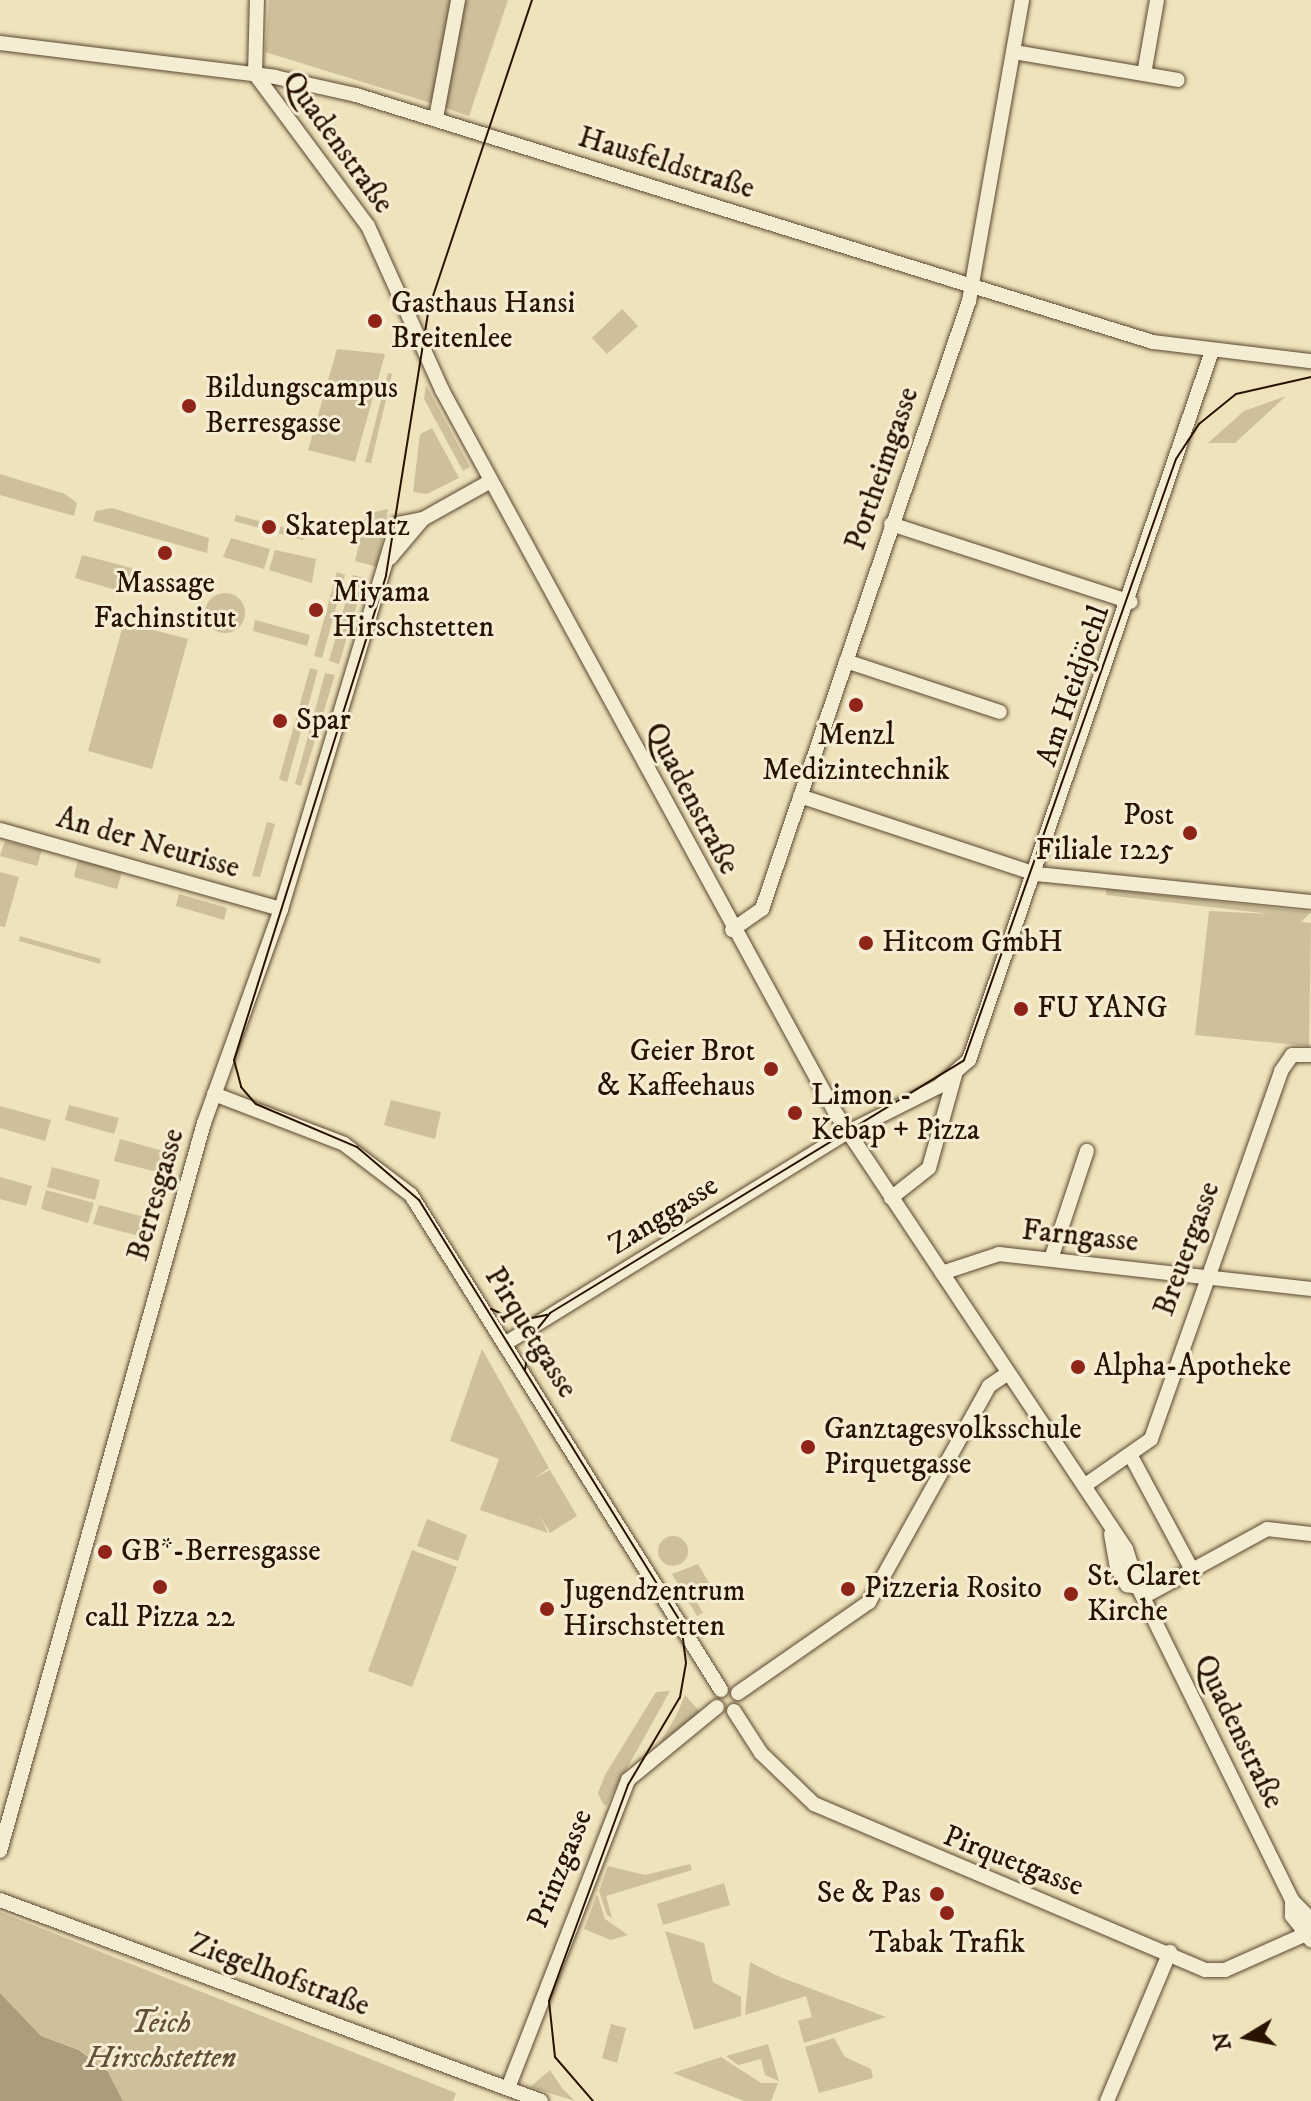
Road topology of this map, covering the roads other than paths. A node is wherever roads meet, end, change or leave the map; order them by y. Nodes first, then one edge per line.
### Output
1 (257, 0) edge
2 (458, 0) edge
3 (1022, 0) edge
4 (1157, 0) edge
5 (0, 43) edge
6 (1014, 52) junction
7 (255, 74) junction
8 (1144, 74) junction
9 (1178, 80) dead end
10 (436, 118) junction
11 (974, 286) junction
12 (1211, 354) junction
13 (1311, 361) edge
14 (491, 481) junction
15 (891, 524) junction
16 (1131, 602) junction
17 (846, 661) junction
18 (1000, 712) dead end
19 (800, 796) junction
20 (0, 830) edge
21 (1036, 874) junction
22 (1311, 902) edge
23 (281, 909) junction
24 (732, 930) junction
25 (1311, 1055) edge
26 (955, 1075) junction
27 (214, 1094) junction
28 (848, 1132) junction
29 (1087, 1151) dead end
30 (891, 1198) junction
31 (1051, 1259) junction
32 (942, 1273) junction
33 (1206, 1277) junction
34 (1311, 1289) edge
35 (506, 1343) junction
36 (1008, 1373) junction
37 (1132, 1458) junction
38 (1084, 1486) junction
39 (1311, 1534) edge
40 (1192, 1570) junction
41 (1140, 1592) junction
42 (721, 1690) junction
43 (738, 1693) junction
44 (717, 1707) junction
45 (734, 1711) junction
46 (0, 1851) edge
47 (1311, 1895) edge
48 (0, 1900) edge
49 (1292, 1900) junction
50 (1310, 1929) edge
51 (1170, 1952) junction
52 (508, 2088) junction
53 (541, 2101) edge
54 (1107, 2101) edge

1 - 7 street
2 - 10 street
3 - 6 street, Portheimgasse
4 - 8 street
5 - 7 street, Hausfeldstraße
6 - 8 street
6 - 11 street, Portheimgasse
7 - 10 street, Hausfeldstraße
7 - 14 street, Quadenstraße
8 - 9 street
10 - 11 street, Hausfeldstraße
11 - 12 street, Hausfeldstraße
11 - 15 street, Portheimgasse
12 - 13 street, Hausfeldstraße
12 - 16 street, Am Heidjöchl
14 - 23 street, Berresgasse
14 - 24 street, Quadenstraße
15 - 16 street
15 - 17 street, Portheimgasse
16 - 21 street, Am Heidjöchl
17 - 18 street
17 - 19 street, Portheimgasse
19 - 21 street
19 - 24 street, Portheimgasse
20 - 23 street, An der Neurisse
21 - 22 street
21 - 26 street, Am Heidjöchl
23 - 27 street, Berresgasse
24 - 28 street, Quadenstraße
25 - 33 street, Breuergasse
26 - 28 street, Am Heidjöchl
26 - 30 street, Am Heidjöchl
27 - 35 street, Pirquetgasse
27 - 46 street, Berresgasse
28 - 30 street, Quadenstraße
28 - 35 street, Zanggasse
29 - 31 street
30 - 32 street, Quadenstraße
31 - 32 street, Farngasse
31 - 33 street, Farngasse
32 - 36 street, Quadenstraße
33 - 34 street, Farngasse
33 - 37 street, Breuergasse
35 - 42 street, Pirquetgasse
36 - 38 street, Quadenstraße
36 - 43 street
37 - 38 street
37 - 40 street
38 - 41 street, Quadenstraße
39 - 40 street
40 - 41 street
41 - 49 street, Quadenstraße
42 - 43 street
42 - 44 street
43 - 45 street
44 - 45 street
44 - 52 street, Prinzgasse
45 - 51 street, Pirquetgasse
47 - 49 street
48 - 52 street, Ziegelhofstraße
49 - 50 street, Quadenstraße
50 - 51 street, Pirquetgasse
51 - 54 street
52 - 53 street, Ziegelhofstraße

